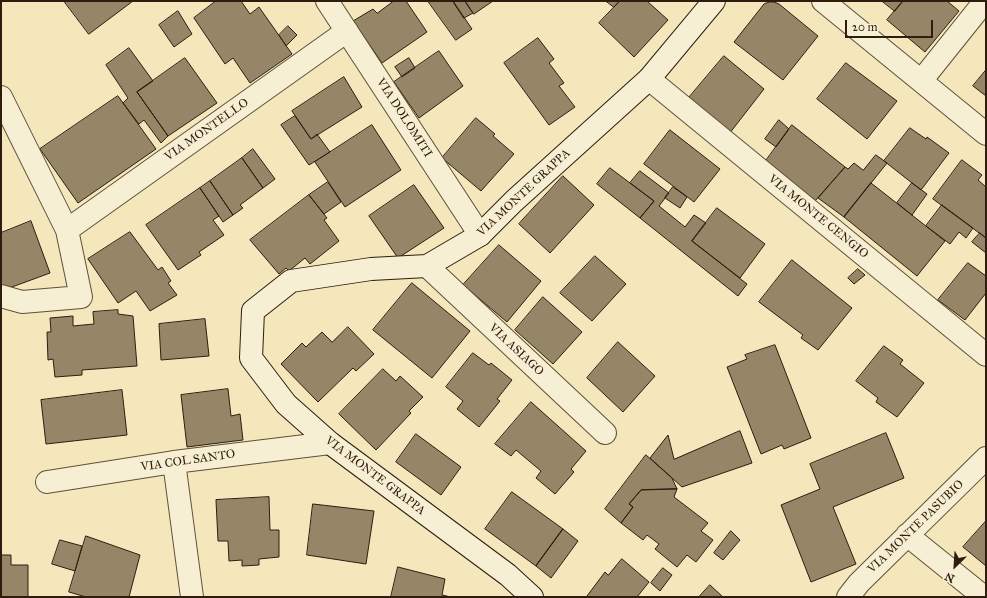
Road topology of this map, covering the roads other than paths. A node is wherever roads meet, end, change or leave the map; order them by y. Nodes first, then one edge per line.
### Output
1 (327, 1) edge
2 (714, 1) edge
3 (823, 1) edge
4 (985, 1) edge
5 (347, 31) junction
6 (649, 79) junction
7 (921, 81) junction
8 (1, 97) edge
9 (986, 134) edge
10 (67, 230) junction
11 (480, 235) junction
12 (427, 266) junction
13 (1, 296) edge
14 (986, 355) edge
15 (606, 433) dead end
16 (330, 443) junction
17 (986, 458) edge
18 (174, 462) junction
19 (47, 482) dead end
20 (907, 535) junction
21 (192, 597) edge
22 (532, 597) edge
23 (848, 597) edge
24 (984, 597) edge

1 - 5 street, VIA DOLOMITI
2 - 6 street, VIA MONTE GRAPPA
3 - 7 street
4 - 7 street
5 - 10 street, VIA MONTELLO
5 - 11 street, VIA DOLOMITI
6 - 11 street, VIA MONTE GRAPPA
6 - 14 street, VIA MONTE CENGIO
7 - 9 street
8 - 10 street
10 - 13 street
11 - 12 street, VIA MONTE GRAPPA
12 - 15 street, VIA ASIAGO
12 - 16 street, VIA MONTE GRAPPA
16 - 18 street, VIA COL SANTO
16 - 22 street, VIA MONTE GRAPPA
17 - 20 street, VIA MONTE PASUBIO
18 - 19 street, VIA COL SANTO
18 - 21 street
20 - 23 street, VIA MONTE PASUBIO
20 - 24 street

